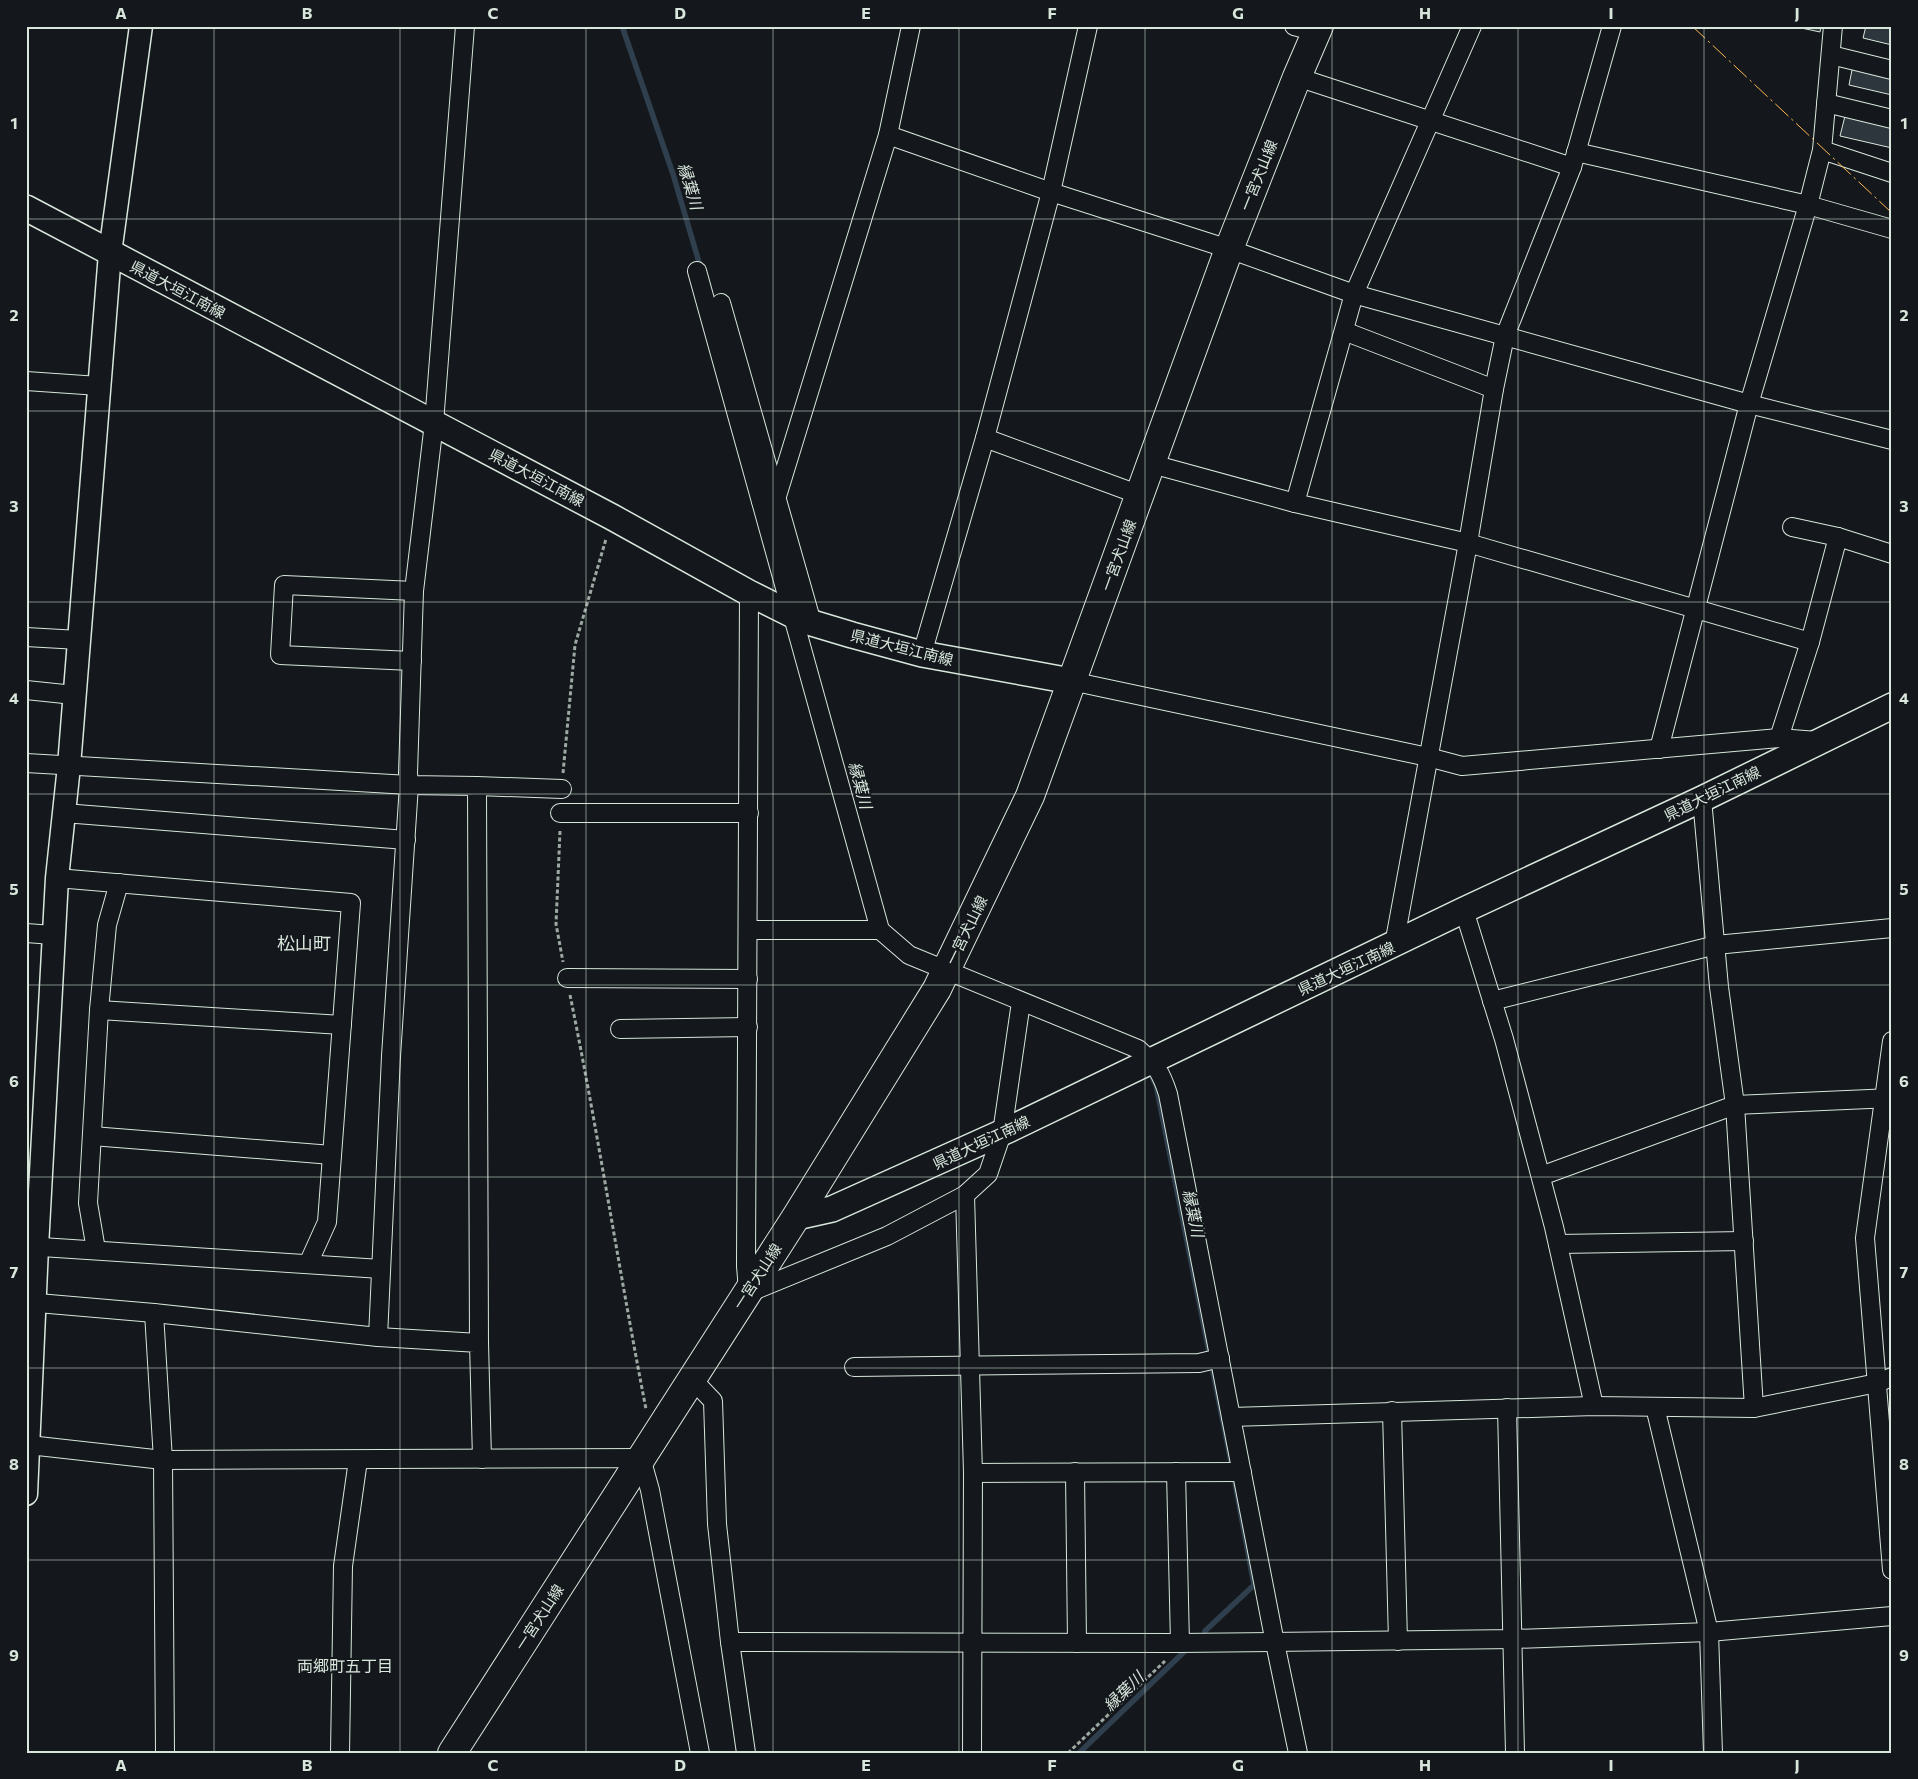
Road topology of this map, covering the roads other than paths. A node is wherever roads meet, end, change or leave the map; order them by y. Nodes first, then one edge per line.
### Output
1 (141, 26) edge
2 (465, 26) edge
3 (911, 26) edge
4 (1088, 26) edge
5 (1472, 26) edge
6 (1612, 26) edge
7 (1833, 26) edge
8 (1310, 28) edge
9 (1831, 55) junction
10 (1892, 70) edge
11 (1297, 77) junction
12 (1826, 103) junction
13 (1892, 119) edge
14 (1430, 121) junction
15 (888, 136) junction
16 (1822, 150) junction
17 (1574, 160) junction
18 (1892, 173) edge
19 (1051, 192) junction
20 (1808, 205) junction
21 (26, 208) edge
22 (1892, 230) edge
23 (1229, 249) junction
24 (110, 253) junction
25 (697, 271) dead end
26 (1354, 294) junction
27 (721, 303) dead end
28 (1344, 331) junction
29 (1505, 336) junction
30 (732, 370) junction
31 (26, 381) edge
32 (99, 386) junction
33 (1494, 389) junction
34 (1749, 404) junction
35 (434, 423) junction
36 (985, 438) junction
37 (1892, 440) edge
38 (1152, 464) junction
39 (767, 492) junction
40 (1140, 495) junction
41 (1296, 504) junction
42 (1792, 527) dead end
43 (1838, 538) junction
44 (1468, 543) junction
45 (1892, 554) edge
46 (414, 592) junction
47 (749, 593) junction
48 (1696, 609) junction
49 (802, 619) junction
50 (26, 637) edge
51 (79, 640) junction
52 (1810, 642) junction
53 (922, 654) junction
54 (412, 661) junction
55 (1071, 681) junction
56 (26, 690) edge
57 (74, 695) junction
58 (1892, 706) edge
59 (1780, 738) junction
60 (1817, 740) junction
61 (1659, 749) junction
62 (1428, 757) junction
63 (26, 762) edge
64 (68, 766) junction
65 (409, 785) junction
66 (477, 786) junction
67 (562, 789) dead end
68 (1702, 798) junction
69 (64, 813) junction
70 (560, 813) dead end
71 (749, 813) junction
72 (406, 840) junction
73 (57, 878) junction
74 (119, 883) junction
75 (1464, 910) junction
76 (1892, 928) edge
77 (748, 930) junction
78 (880, 930) junction
79 (26, 933) edge
80 (53, 935) junction
81 (1394, 945) junction
82 (1716, 945) junction
83 (946, 971) junction
84 (566, 978) dead end
85 (748, 979) junction
86 (1492, 1001) junction
87 (1021, 1002) junction
88 (99, 1010) junction
89 (342, 1025) junction
90 (748, 1027) junction
91 (620, 1029) dead end
92 (1892, 1040) edge
93 (1152, 1061) junction
94 (1888, 1098) edge
95 (1736, 1105) junction
96 (1002, 1133) junction
97 (92, 1136) junction
98 (332, 1155) junction
99 (1540, 1176) junction
100 (965, 1195) junction
101 (796, 1217) junction
102 (1744, 1241) junction
103 (1558, 1244) junction
104 (32, 1246) edge
105 (96, 1250) junction
106 (308, 1264) junction
107 (381, 1269) junction
108 (746, 1292) junction
109 (30, 1302) edge
110 (154, 1313) junction
111 (378, 1337) junction
112 (479, 1343) junction
113 (1220, 1358) junction
114 (971, 1365) junction
115 (854, 1367) dead end
116 (692, 1380) junction
117 (1884, 1380) edge
118 (1594, 1406) junction
119 (1656, 1407) junction
120 (1507, 1408) junction
121 (1754, 1408) junction
122 (1392, 1412) junction
123 (1231, 1417) junction
124 (29, 1445) junction
125 (642, 1458) junction
126 (482, 1459) junction
127 (163, 1460) junction
128 (358, 1460) junction
129 (1075, 1472) junction
130 (1176, 1472) junction
131 (1242, 1472) junction
132 (973, 1473) junction
133 (1889, 1485) edge
134 (26, 1490) edge
135 (26, 1494) edge
136 (1892, 1570) edge
137 (1892, 1616) edge
138 (1709, 1632) junction
139 (1514, 1640) junction
140 (1398, 1641) junction
141 (730, 1642) junction
142 (971, 1643) junction
143 (1077, 1643) junction
144 (1181, 1643) junction
145 (1275, 1643) junction
146 (455, 1752) edge
147 (165, 1753) edge
148 (340, 1753) edge
149 (700, 1753) edge
150 (746, 1753) edge
151 (972, 1753) edge
152 (1298, 1753) edge
153 (1515, 1753) edge
154 (1713, 1753) edge

1 - 24 street
2 - 35 street
3 - 15 street
4 - 19 street
5 - 14 street
6 - 17 street
7 - 9 street
8 - 11 main road, 一宮犬山線
9 - 10 street
9 - 12 street
11 - 14 street
11 - 23 main road, 一宮犬山線
12 - 13 street
12 - 16 street
14 - 17 street
14 - 26 street
15 - 19 street
15 - 39 street
16 - 18 street
16 - 20 street
17 - 20 street
17 - 29 street
19 - 23 street
19 - 36 street
20 - 22 street
20 - 34 street
21 - 24 main road, 県道大垣江南線
23 - 26 street
23 - 38 main road, 一宮犬山線
24 - 32 street
24 - 35 main road, 県道大垣江南線
25 - 30 street
26 - 28 street
26 - 29 street
27 - 30 street
28 - 33 street
28 - 41 street
29 - 33 street
29 - 34 street
30 - 39 street
31 - 32 street
32 - 51 street
33 - 44 street
34 - 37 street
34 - 48 street
35 - 46 street
35 - 47 main road, 県道大垣江南線
36 - 40 street
36 - 53 street
38 - 40 main road, 一宮犬山線
38 - 41 street
39 - 49 street
40 - 55 main road, 一宮犬山線
41 - 44 street
42 - 43 street
43 - 45 street
43 - 52 street
44 - 48 street
44 - 62 street
46 - 54 street
46 - 54 street
47 - 49 main road, 県道大垣江南線
47 - 71 street
48 - 52 street
48 - 61 street
49 - 53 main road, 県道大垣江南線
49 - 78 street
50 - 51 street
51 - 57 street
52 - 59 street
53 - 55 main road, 県道大垣江南線
54 - 65 street
55 - 62 street
55 - 83 main road, 一宮犬山線
56 - 57 street
57 - 64 street
58 - 60 main road, 県道大垣江南線
59 - 60 street
59 - 61 street
60 - 68 main road, 県道大垣江南線
61 - 62 street
62 - 81 street
63 - 64 street
64 - 65 street
64 - 69 street
65 - 66 street
65 - 72 street
66 - 67 street
66 - 112 street
68 - 75 main road, 県道大垣江南線
68 - 82 street
69 - 72 street
69 - 73 street
70 - 71 street
71 - 77 street
72 - 107 street
73 - 74 street
73 - 80 street
74 - 88 street
74 - 89 street
75 - 81 main road, 県道大垣江南線
75 - 86 street
76 - 82 street
77 - 78 street
77 - 85 street
78 - 83 street
79 - 80 street
80 - 104 street
81 - 93 main road, 県道大垣江南線
82 - 86 street
82 - 95 street
83 - 87 street
83 - 101 main road, 一宮犬山線
84 - 85 street
85 - 90 street
86 - 99 street
87 - 93 street
87 - 96 street
88 - 89 street
88 - 97 street
89 - 98 street
90 - 91 street
90 - 108 street
92 - 94 street
93 - 96 main road, 県道大垣江南線
93 - 113 street
94 - 95 street
94 - 117 street
95 - 99 street
95 - 102 street
96 - 100 street
96 - 101 main road, 県道大垣江南線
97 - 98 street
97 - 105 street
98 - 106 street
99 - 103 street
100 - 108 street
100 - 114 street
101 - 108 main road, 一宮犬山線
102 - 103 street
102 - 121 street
103 - 118 street
104 - 105 street
104 - 109 street
105 - 106 street
106 - 107 street
107 - 111 street
108 - 116 main road, 一宮犬山線
109 - 110 street
109 - 124 street
110 - 111 street
110 - 127 street
111 - 112 street
112 - 126 street
113 - 114 street
113 - 123 street
114 - 115 street
114 - 132 street
116 - 125 main road, 一宮犬山線
116 - 141 street
117 - 121 street
117 - 133 street
118 - 119 street
118 - 120 street
119 - 121 street
119 - 138 street
120 - 122 street
120 - 139 street
122 - 123 street
122 - 140 street
123 - 131 street
124 - 127 street
124 - 134 street
125 - 126 street
125 - 146 main road, 一宮犬山線
125 - 149 street
126 - 128 street
127 - 128 street
127 - 147 street
128 - 148 street
129 - 130 street
129 - 132 street
129 - 143 street
130 - 131 street
130 - 144 street
131 - 145 street
132 - 142 street
133 - 136 street
134 - 135 street
137 - 138 street
138 - 139 street
138 - 154 street
139 - 140 street
139 - 153 street
140 - 145 street
141 - 142 street
141 - 150 street
142 - 143 street
142 - 151 street
143 - 144 street
144 - 145 street
145 - 152 street

